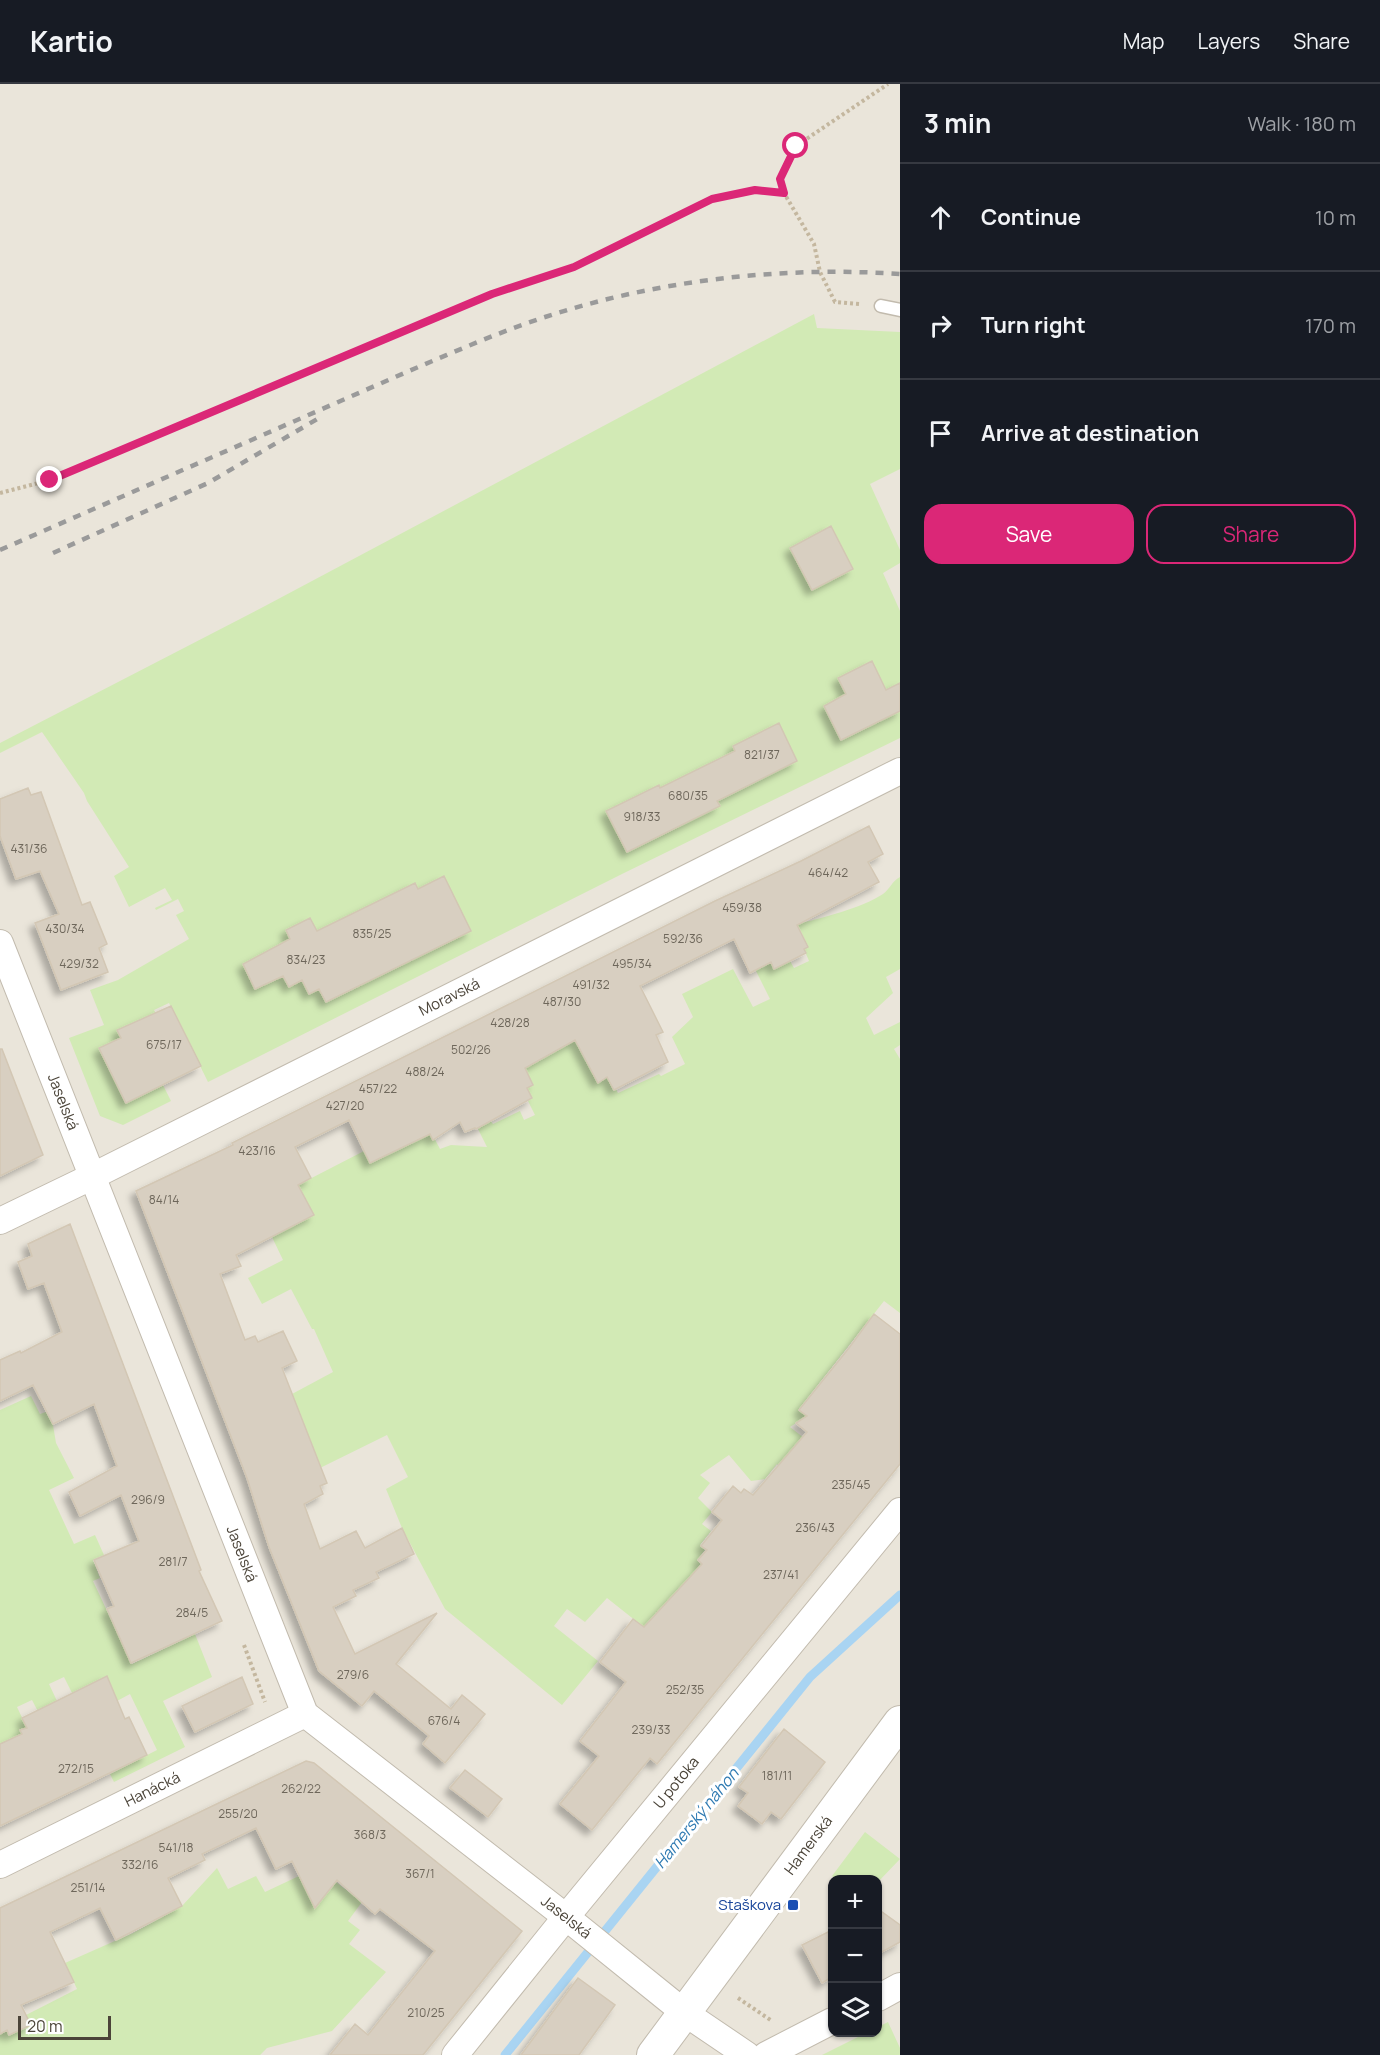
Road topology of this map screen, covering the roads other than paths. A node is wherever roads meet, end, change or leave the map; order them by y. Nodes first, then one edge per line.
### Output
1 (881, 306) road end
2 (900, 310) edge
3 (900, 771) edge
4 (0, 943) edge
5 (91, 1178) junction
6 (0, 1221) edge
7 (900, 1511) edge
8 (304, 1714) junction
9 (900, 1722) edge
10 (0, 1865) edge
11 (573, 1923) junction
12 (900, 1986) edge
13 (882, 1996) edge
14 (685, 2013) junction
15 (828, 2023) edge
16 (455, 2055) edge
17 (653, 2055) edge
18 (747, 2055) edge
19 (766, 2055) edge

1 - 2 lane
3 - 5 street, Moravská
4 - 5 street, Jaselská
5 - 6 street, Moravská
5 - 8 street, Jaselská
7 - 11 street, U potoka
8 - 10 street, Hanácká
8 - 11 street, Jaselská
9 - 14 street, Hamerská
11 - 14 street, Jaselská
11 - 16 street, U potoka
12 - 13 street
14 - 17 street, Hamerská
14 - 18 street
15 - 19 street

